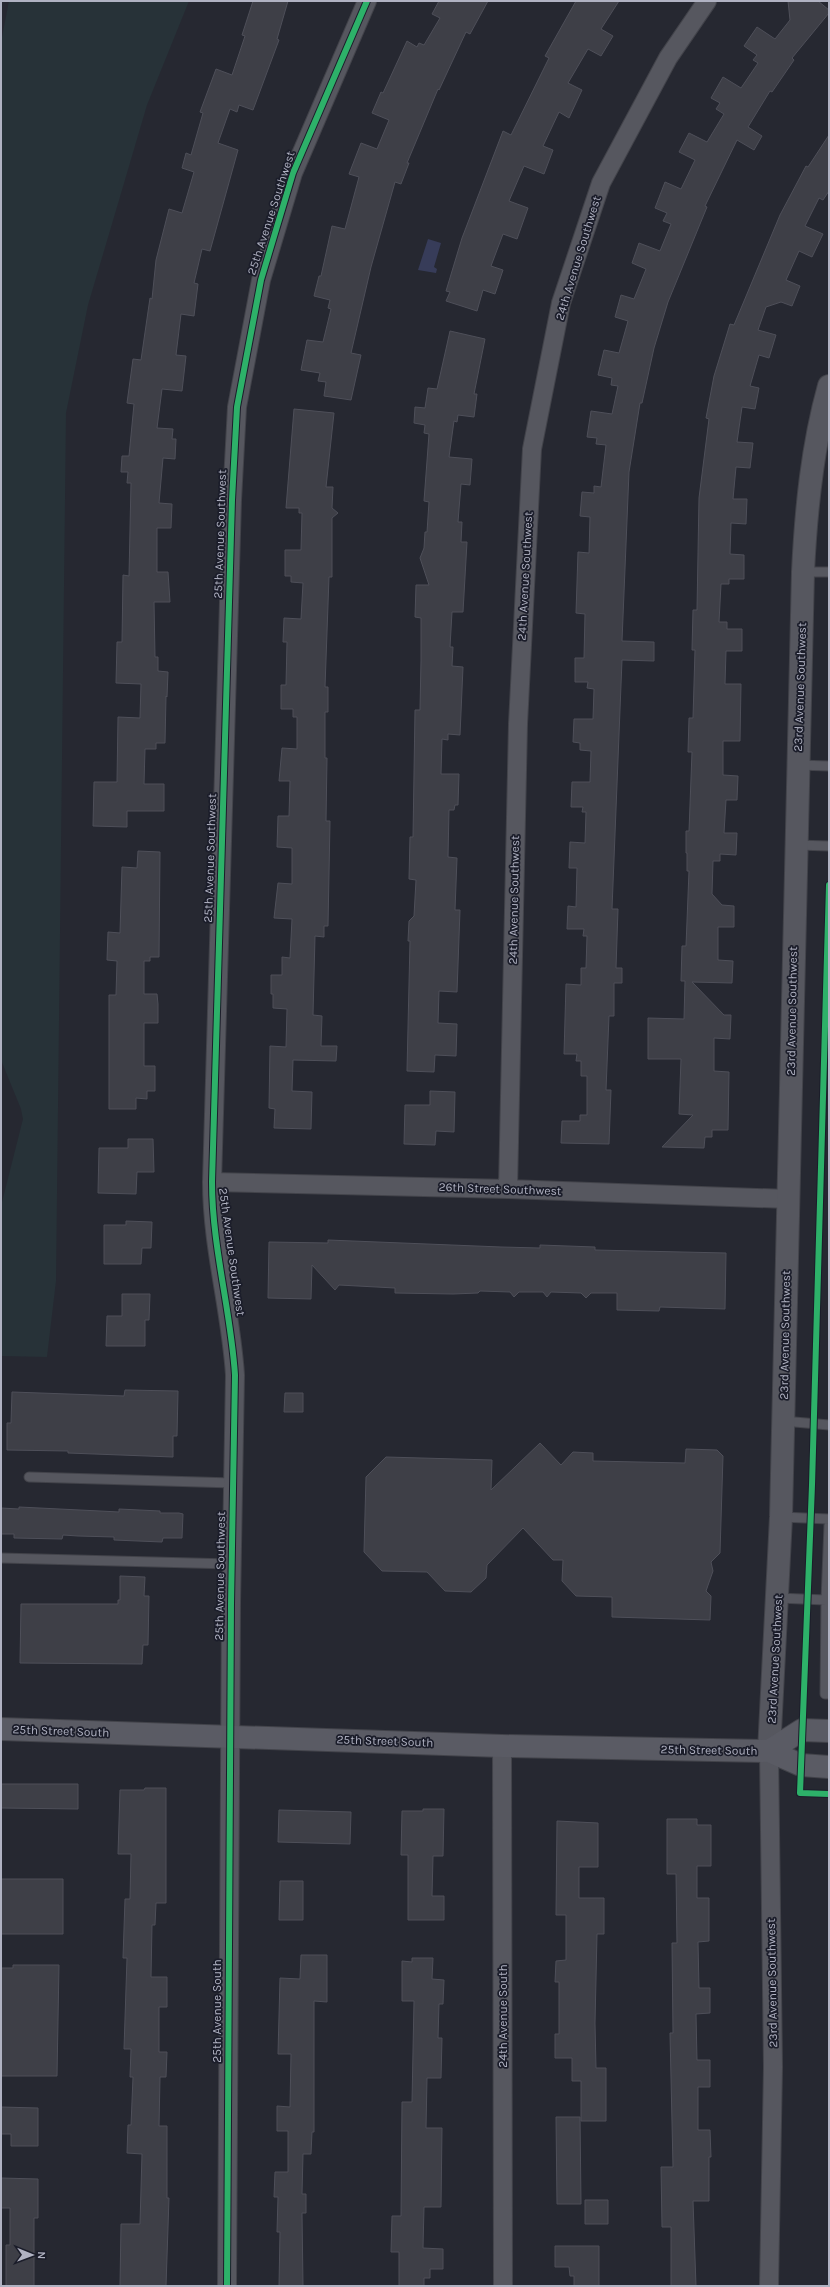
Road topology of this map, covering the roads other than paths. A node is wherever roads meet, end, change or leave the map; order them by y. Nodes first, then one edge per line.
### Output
1 (367, 1) edge
2 (707, 1) edge
3 (829, 386) edge
4 (803, 572) junction
5 (829, 572) edge
6 (798, 765) junction
7 (829, 766) edge
8 (796, 844) junction
9 (829, 846) edge
10 (212, 1182) junction
11 (508, 1189) junction
12 (788, 1199) junction
13 (782, 1421) junction
14 (829, 1425) edge
15 (29, 1477) dead end
16 (233, 1483) junction
17 (780, 1517) junction
18 (829, 1519) edge
19 (829, 1525) edge
20 (828, 1557) edge
21 (1, 1558) edge
22 (231, 1564) junction
23 (828, 1585) edge
24 (778, 1598) junction
25 (826, 1600) junction
26 (828, 1613) edge
27 (827, 1637) edge
28 (827, 1663) edge
29 (829, 1694) edge
30 (1, 1729) edge
31 (829, 1731) edge
32 (230, 1736) junction
33 (502, 1746) junction
34 (769, 1751) junction
35 (829, 1767) edge
36 (227, 2286) edge
37 (503, 2286) edge
38 (769, 2286) edge

1 - 10 street, 25th Avenue Southwest
2 - 11 street, 24th Avenue Southwest
3 - 4 street, 23rd Avenue Southwest
4 - 5 lane
4 - 6 street, 23rd Avenue Southwest
6 - 7 lane
6 - 8 street, 23rd Avenue Southwest
8 - 9 lane
8 - 12 street, 23rd Avenue Southwest
10 - 11 street, 26th Street Southwest
10 - 16 street, 25th Avenue Southwest
11 - 12 street, 26th Street Southwest
12 - 13 street, 23rd Avenue Southwest
13 - 14 lane
13 - 17 street, 23rd Avenue Southwest
15 - 16 lane
16 - 22 street, 25th Avenue Southwest
17 - 18 lane
17 - 24 street, 23rd Avenue Southwest
19 - 20 lane
20 - 23 lane
21 - 22 lane
22 - 32 street, 25th Avenue Southwest
23 - 25 lane
24 - 25 lane
24 - 34 street, 23rd Avenue Southwest
25 - 26 lane
26 - 27 lane
27 - 28 lane
28 - 29 lane
30 - 32 main road, 25th Street South
31 - 34 main road, 25th Street South
32 - 33 main road, 25th Street South
32 - 36 street, 25th Avenue South
33 - 34 main road, 25th Street South
33 - 37 street, 24th Avenue South
34 - 35 main road, 25th Street South
34 - 38 street, 23rd Avenue Southwest

